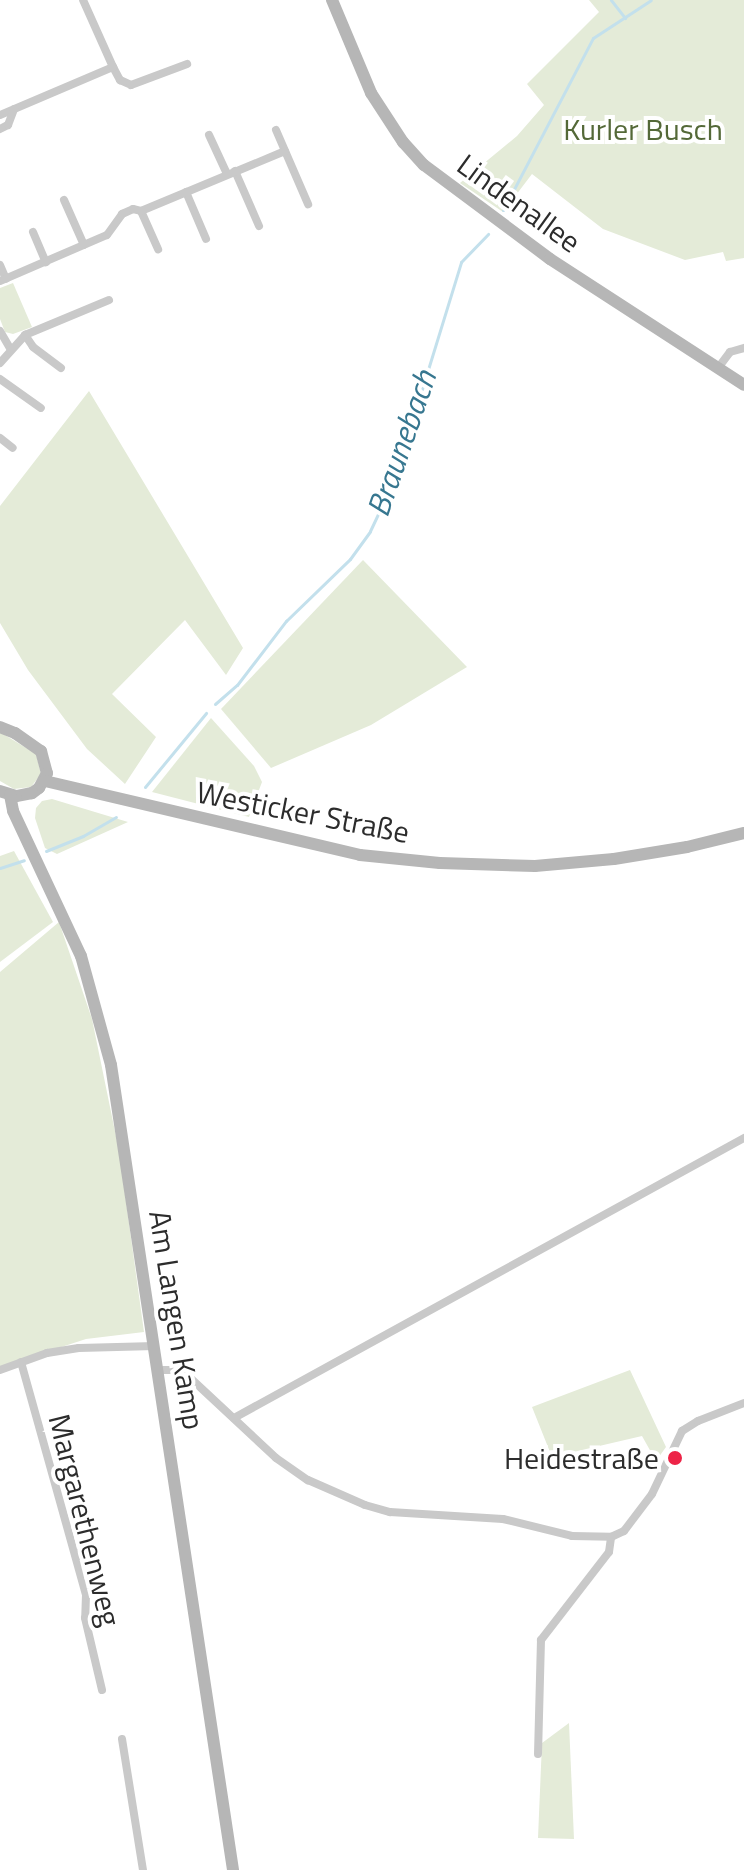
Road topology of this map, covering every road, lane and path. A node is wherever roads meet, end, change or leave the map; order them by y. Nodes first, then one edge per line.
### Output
1 (83, 0) edge
2 (332, 0) edge
3 (187, 64) dead end
4 (113, 67) junction
5 (14, 109) junction
6 (0, 115) edge
7 (0, 129) edge
8 (276, 130) dead end
9 (209, 135) dead end
10 (285, 151) junction
11 (231, 172) junction
12 (186, 192) junction
13 (64, 200) dead end
14 (308, 204) dead end
15 (141, 211) junction
16 (259, 226) dead end
17 (33, 232) dead end
18 (206, 239) dead end
19 (84, 245) junction
20 (158, 249) dead end
21 (46, 262) junction
22 (0, 265) edge
23 (3, 280) edge
24 (109, 300) dead end
25 (0, 331) edge
26 (25, 335) junction
27 (10, 348) junction
28 (744, 348) edge
29 (0, 363) edge
30 (61, 368) dead end
31 (718, 368) junction
32 (0, 379) edge
33 (744, 385) edge
34 (41, 408) dead end
35 (0, 438) edge
36 (13, 448) dead end
37 (0, 727) edge
38 (45, 781) junction
39 (5, 793) edge
40 (744, 833) edge
41 (744, 1138) edge
42 (155, 1346) junction
43 (21, 1362) junction
44 (0, 1370) edge
45 (159, 1370) junction
46 (744, 1403) edge
47 (234, 1418) junction
48 (611, 1537) junction
49 (102, 1690) dead end
50 (122, 1739) dead end
51 (538, 1754) dead end
52 (143, 1870) edge
53 (233, 1870) edge

1 - 4 street
2 - 31 street, Lindenallee
3 - 4 street
4 - 5 street
5 - 6 street
5 - 7 street
8 - 10 street
9 - 11 street
10 - 11 street
10 - 14 street
11 - 12 street
11 - 16 street
12 - 15 street
12 - 18 street
13 - 19 street
15 - 19 street
15 - 20 street
17 - 21 street
19 - 21 street
21 - 23 street
22 - 23 street
24 - 26 street
25 - 27 street
26 - 27 street
26 - 30 street
27 - 29 street
28 - 31 street
31 - 33 street, Lindenallee
32 - 34 street
35 - 36 street
37 - 38 street
38 - 39 street
38 - 40 street, Westicker Straße
39 - 42 street, Am Langen Kamp
41 - 47 street
42 - 43 street
42 - 45 street, Am Langen Kamp
43 - 44 street
43 - 49 street, Margarethenweg
45 - 47 street
45 - 53 street, Am Langen Kamp
46 - 48 street
47 - 48 street
48 - 51 street
50 - 52 street

